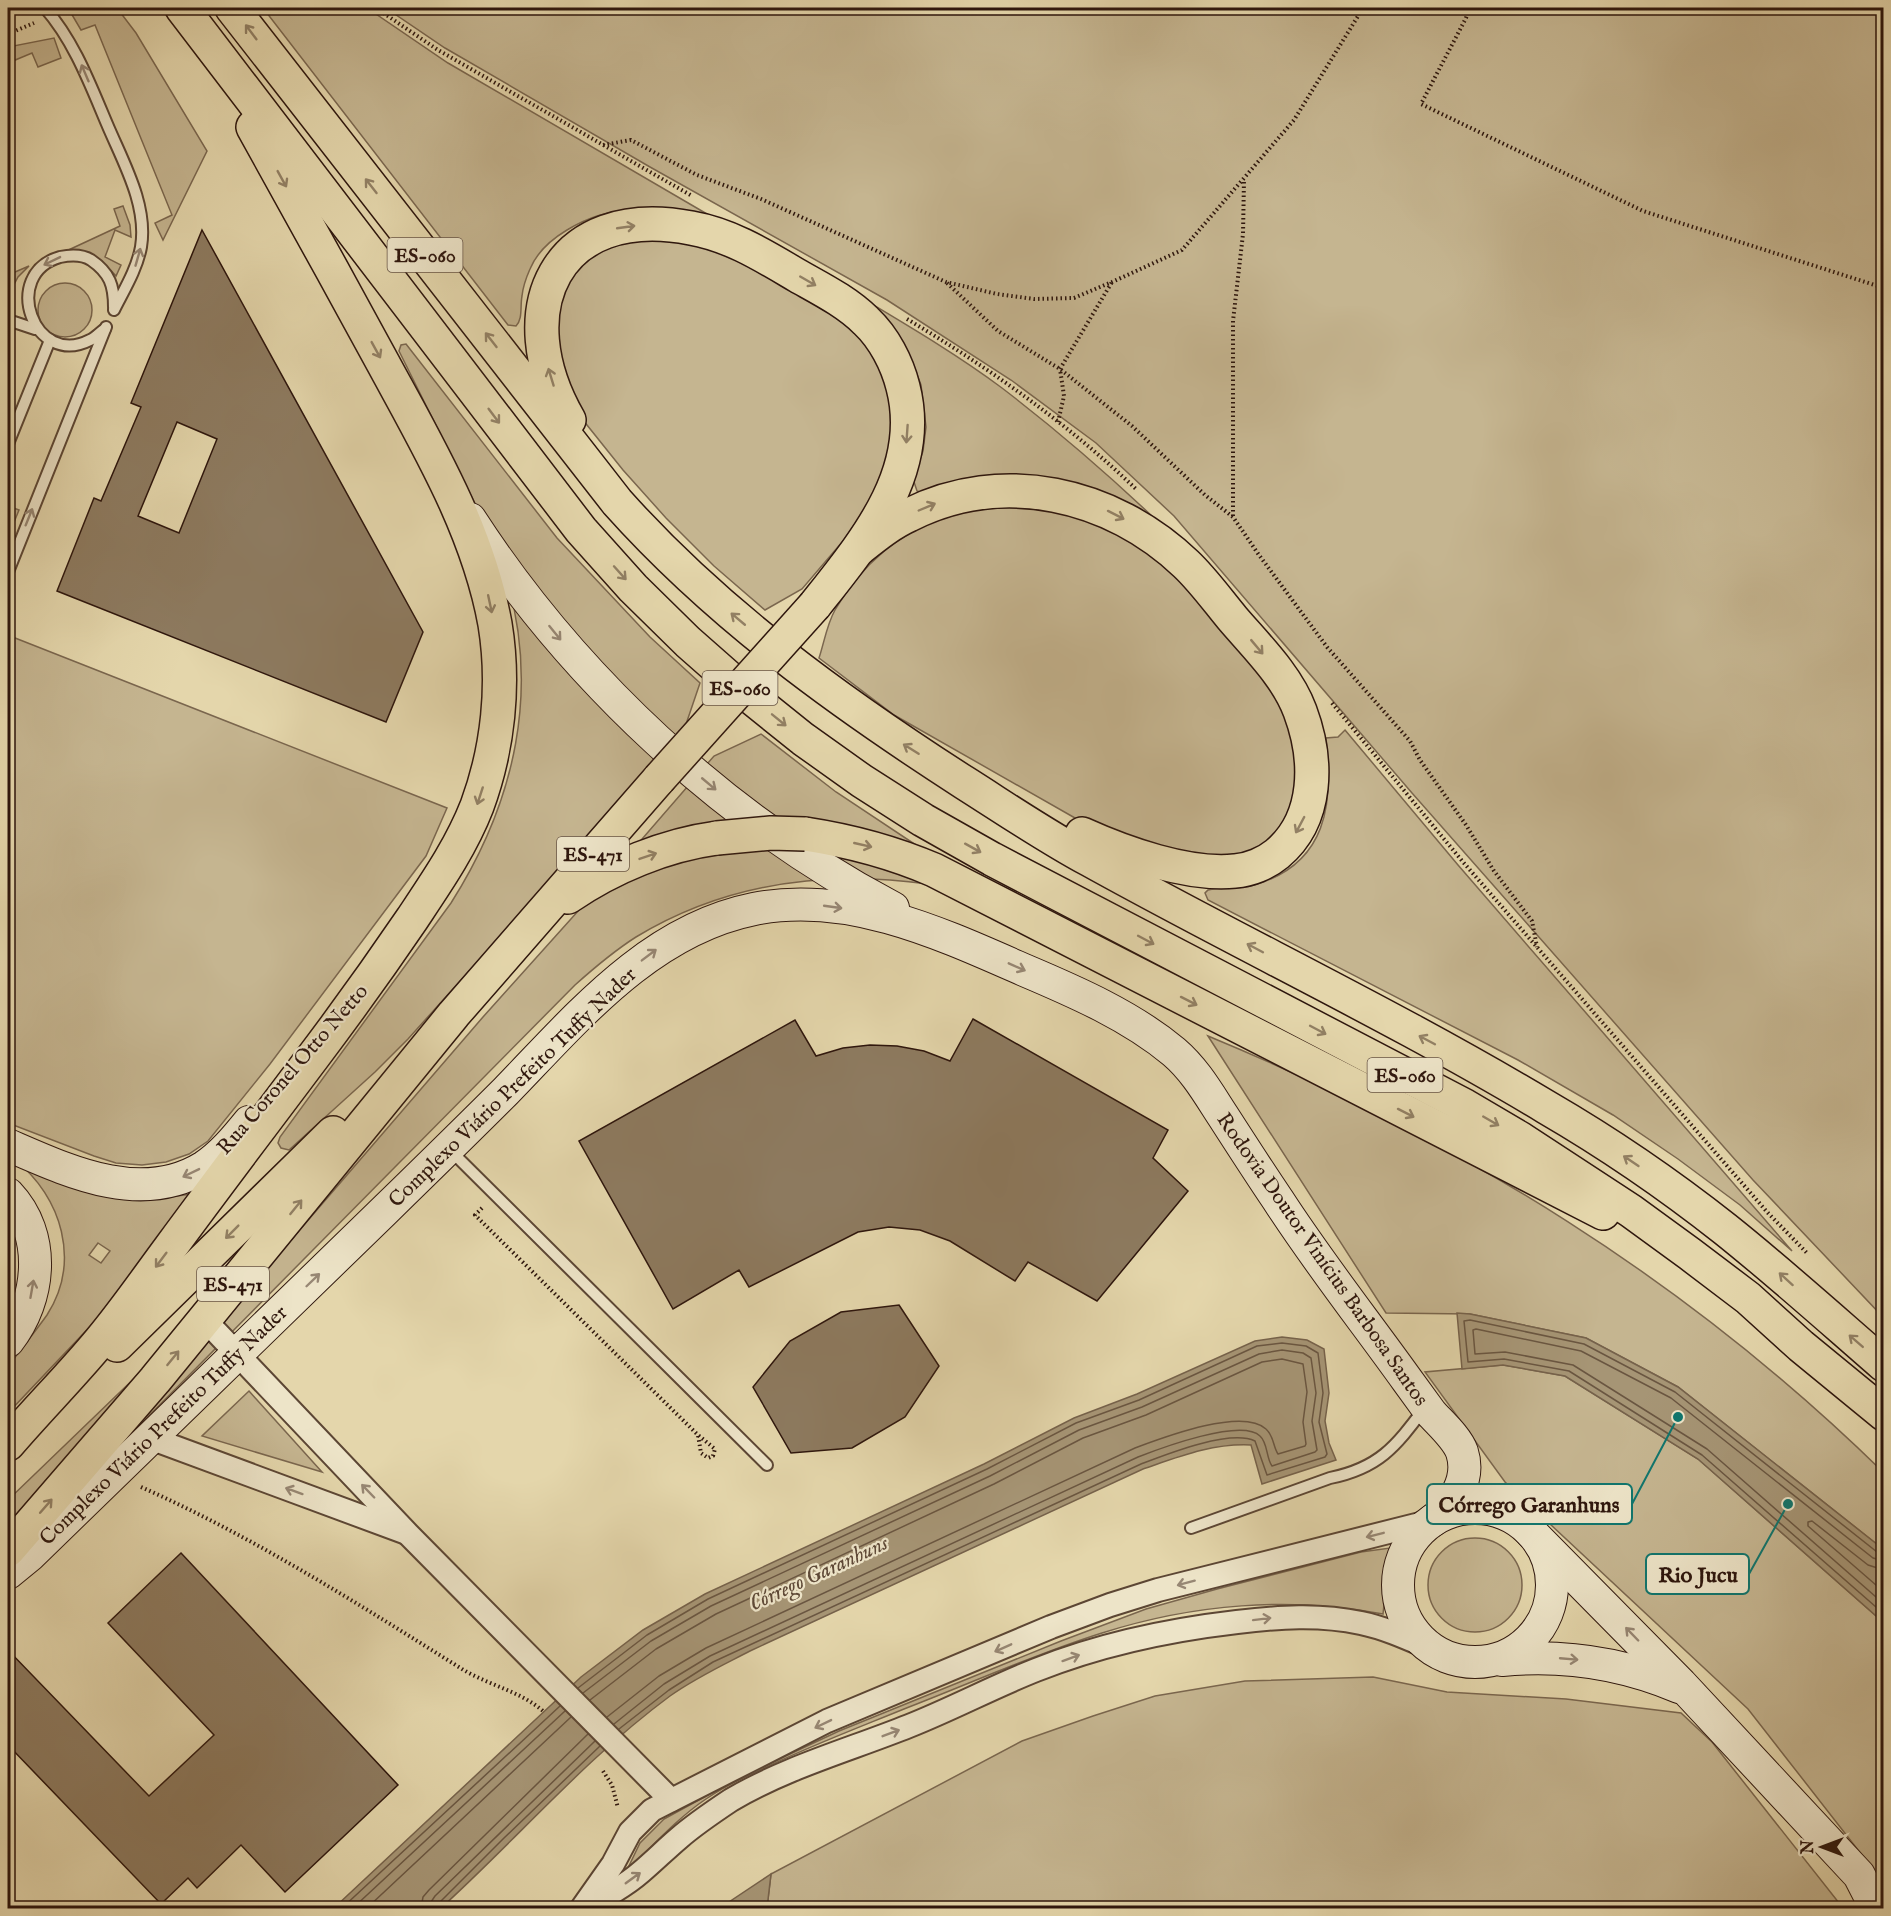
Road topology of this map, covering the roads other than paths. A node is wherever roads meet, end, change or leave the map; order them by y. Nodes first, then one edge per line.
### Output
1 (45, 8) edge
2 (183, 8) edge
3 (232, 8) edge
4 (204, 36) junction
5 (8, 320) edge
6 (35, 329) junction
7 (50, 340) junction
8 (8, 444) edge
9 (447, 483) junction
10 (617, 502) junction
11 (860, 548) junction
12 (8, 572) edge
13 (960, 780) junction
14 (527, 930) junction
15 (942, 934) junction
16 (372, 977) junction
17 (454, 1014) junction
18 (1192, 1070) joint
19 (8, 1145) edge
20 (449, 1148) junction
21 (8, 1194) edge
22 (204, 1319) junction
23 (8, 1341) edge
24 (1801, 1346) junction
25 (237, 1354) junction
26 (1884, 1365) edge
27 (1426, 1406) junction
28 (1884, 1414) edge
29 (150, 1438) junction
30 (8, 1444) edge
31 (8, 1454) edge
32 (767, 1465) dead end
33 (1432, 1521) junction
34 (1191, 1528) dead end
35 (1529, 1530) junction
36 (408, 1534) junction
37 (15, 1559) edge
38 (1433, 1657) junction
39 (1480, 1668) junction
40 (1688, 1691) junction
41 (671, 1800) junction
42 (582, 1908) edge
43 (1876, 1908) edge

1 - 6 lane
2 - 4 main road, ES-060
10 -> 3 main road, ES-060
4 -> 9 main road
4 -> 24 main road, ES-060
5 - 6 lane
6 - 7 lane
7 - 8 lane
12 -> 7 lane
9 -> 15 main road
9 -> 16 main road
10 -> 11 main road
13 -> 10 main road, ES-060
11 -> 13 main road
11 - 14 main road, Complexo Viário Prefeito Tuffy Nader / ES-471, bridge
26 -> 13 main road, ES-060
14 - 17 main road, Complexo Viário Prefeito Tuffy Nader / ES-471
14 -> 24 main road, bridge
15 -> 18 main road, Complexo Viário Prefeito Tuffy Nader
20 -> 15 main road, Complexo Viário Prefeito Tuffy Nader
16 -> 19 main road, Rua Coronel Otto Netto
16 -> 30 main road
22 -> 17 main road, Complexo Viário Prefeito Tuffy Nader / ES-471
17 -> 31 main road, Complexo Viário Prefeito Tuffy Nader / ES-471
18 - 27 main road, Rodovia Doutor Vinícius Barbosa Santos
25 -> 20 main road, Complexo Viário Prefeito Tuffy Nader
20 - 32 lane
23 -> 21 main road
22 - 25 street
37 -> 22 main road, Complexo Viário Prefeito Tuffy Nader / ES-471
24 - 28 main road, ES-060
25 - 29 main road, Complexo Viário Prefeito Tuffy Nader
36 -> 25 street
27 - 33 main road, Rodovia Doutor Vinícius Barbosa Santos
27 - 34 lane
36 -> 29 street
29 - 37 main road, Complexo Viário Prefeito Tuffy Nader
33 - 35 main road
33 - 38 main road
33 -> 41 street
35 - 39 main road
40 -> 35 main road
36 - 41 street
38 - 39 main road
42 -> 38 street
39 -> 40 main road
40 - 43 main road
41 - 42 street

